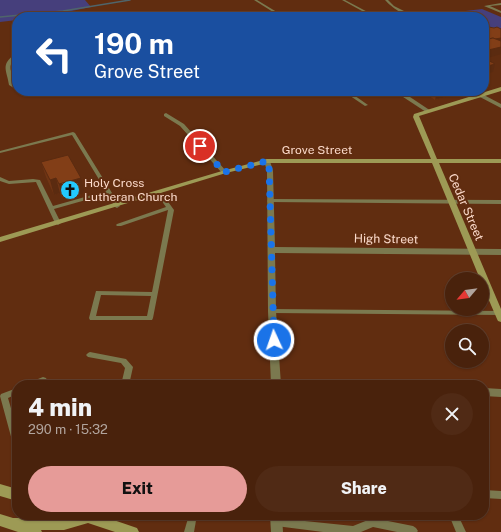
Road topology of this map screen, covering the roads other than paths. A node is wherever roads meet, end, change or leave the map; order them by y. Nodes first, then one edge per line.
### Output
1 (256, 0) edge
2 (343, 0) edge
3 (387, 0) edge
4 (392, 0) edge
5 (501, 4) edge
6 (500, 10) edge
7 (275, 12) edge
8 (366, 12) edge
9 (404, 12) edge
10 (12, 59) edge
11 (7, 70) junction
12 (0, 71) edge
13 (12, 86) edge
14 (501, 89) edge
15 (489, 92) edge
16 (352, 96) edge
17 (477, 96) edge
18 (482, 96) edge
19 (406, 97) edge
20 (366, 105) dead end
21 (501, 106) edge
22 (428, 111) junction
23 (166, 115) dead end
24 (0, 152) edge
25 (267, 161) junction
26 (434, 161) junction
27 (501, 161) edge
28 (224, 172) junction
29 (0, 179) edge
30 (109, 192) junction
31 (159, 193) junction
32 (270, 201) junction
33 (452, 202) junction
34 (501, 202) edge
35 (117, 206) junction
36 (51, 208) junction
37 (170, 208) junction
38 (58, 223) junction
39 (119, 225) dead end
40 (0, 240) edge
41 (271, 250) junction
42 (473, 252) junction
43 (501, 252) edge
44 (155, 294) junction
45 (272, 311) junction
46 (500, 315) edge
47 (90, 354) dead end
48 (126, 380) edge
49 (276, 380) edge
50 (489, 392) edge
51 (12, 393) edge
52 (501, 393) edge
53 (12, 414) edge
54 (0, 490) edge
55 (12, 494) edge
56 (489, 494) edge
57 (501, 495) edge
58 (0, 520) edge
59 (75, 520) edge
60 (98, 520) edge
61 (192, 520) edge
62 (455, 520) edge
63 (276, 523) edge
64 (13, 524) junction
65 (413, 531) dead end
66 (36, 532) edge
67 (133, 532) edge
68 (189, 532) edge
69 (461, 532) edge

1 - 7 lane
2 - 8 lane
3 - 4 lane
3 - 9 lane
5 - 6 lane
10 - 11 street
11 - 12 street
11 - 13 street
14 - 15 street
16 - 20 lane
17 - 22 street
18 - 21 street
19 - 22 street
22 - 26 street, Cedar Street
23 - 28 street
24 - 30 lane
25 - 26 street, Grove Street
25 - 28 street, Grove Street
25 - 32 street
26 - 27 street, Grove Street
26 - 33 street, Cedar Street
28 - 31 street, Grove Street
29 - 36 lane
30 - 35 lane
30 - 36 lane
31 - 35 street, Grove Street
31 - 37 lane
32 - 33 lane
32 - 41 street
33 - 34 lane
33 - 42 street, Cedar Street
35 - 38 street, Grove Street
36 - 38 lane
37 - 39 lane
37 - 44 lane
38 - 40 street, Grove Street
41 - 42 street, High Street
41 - 45 street
42 - 43 street, High Street
42 - 46 street, Cedar Street
44 - 44 lane
45 - 46 lane
45 - 49 street
47 - 48 lane
50 - 52 street
51 - 53 lane
54 - 55 street
56 - 57 lane
58 - 64 street
59 - 64 street
60 - 67 street
61 - 68 lane
62 - 69 lane
63 - 65 lane
64 - 66 street

